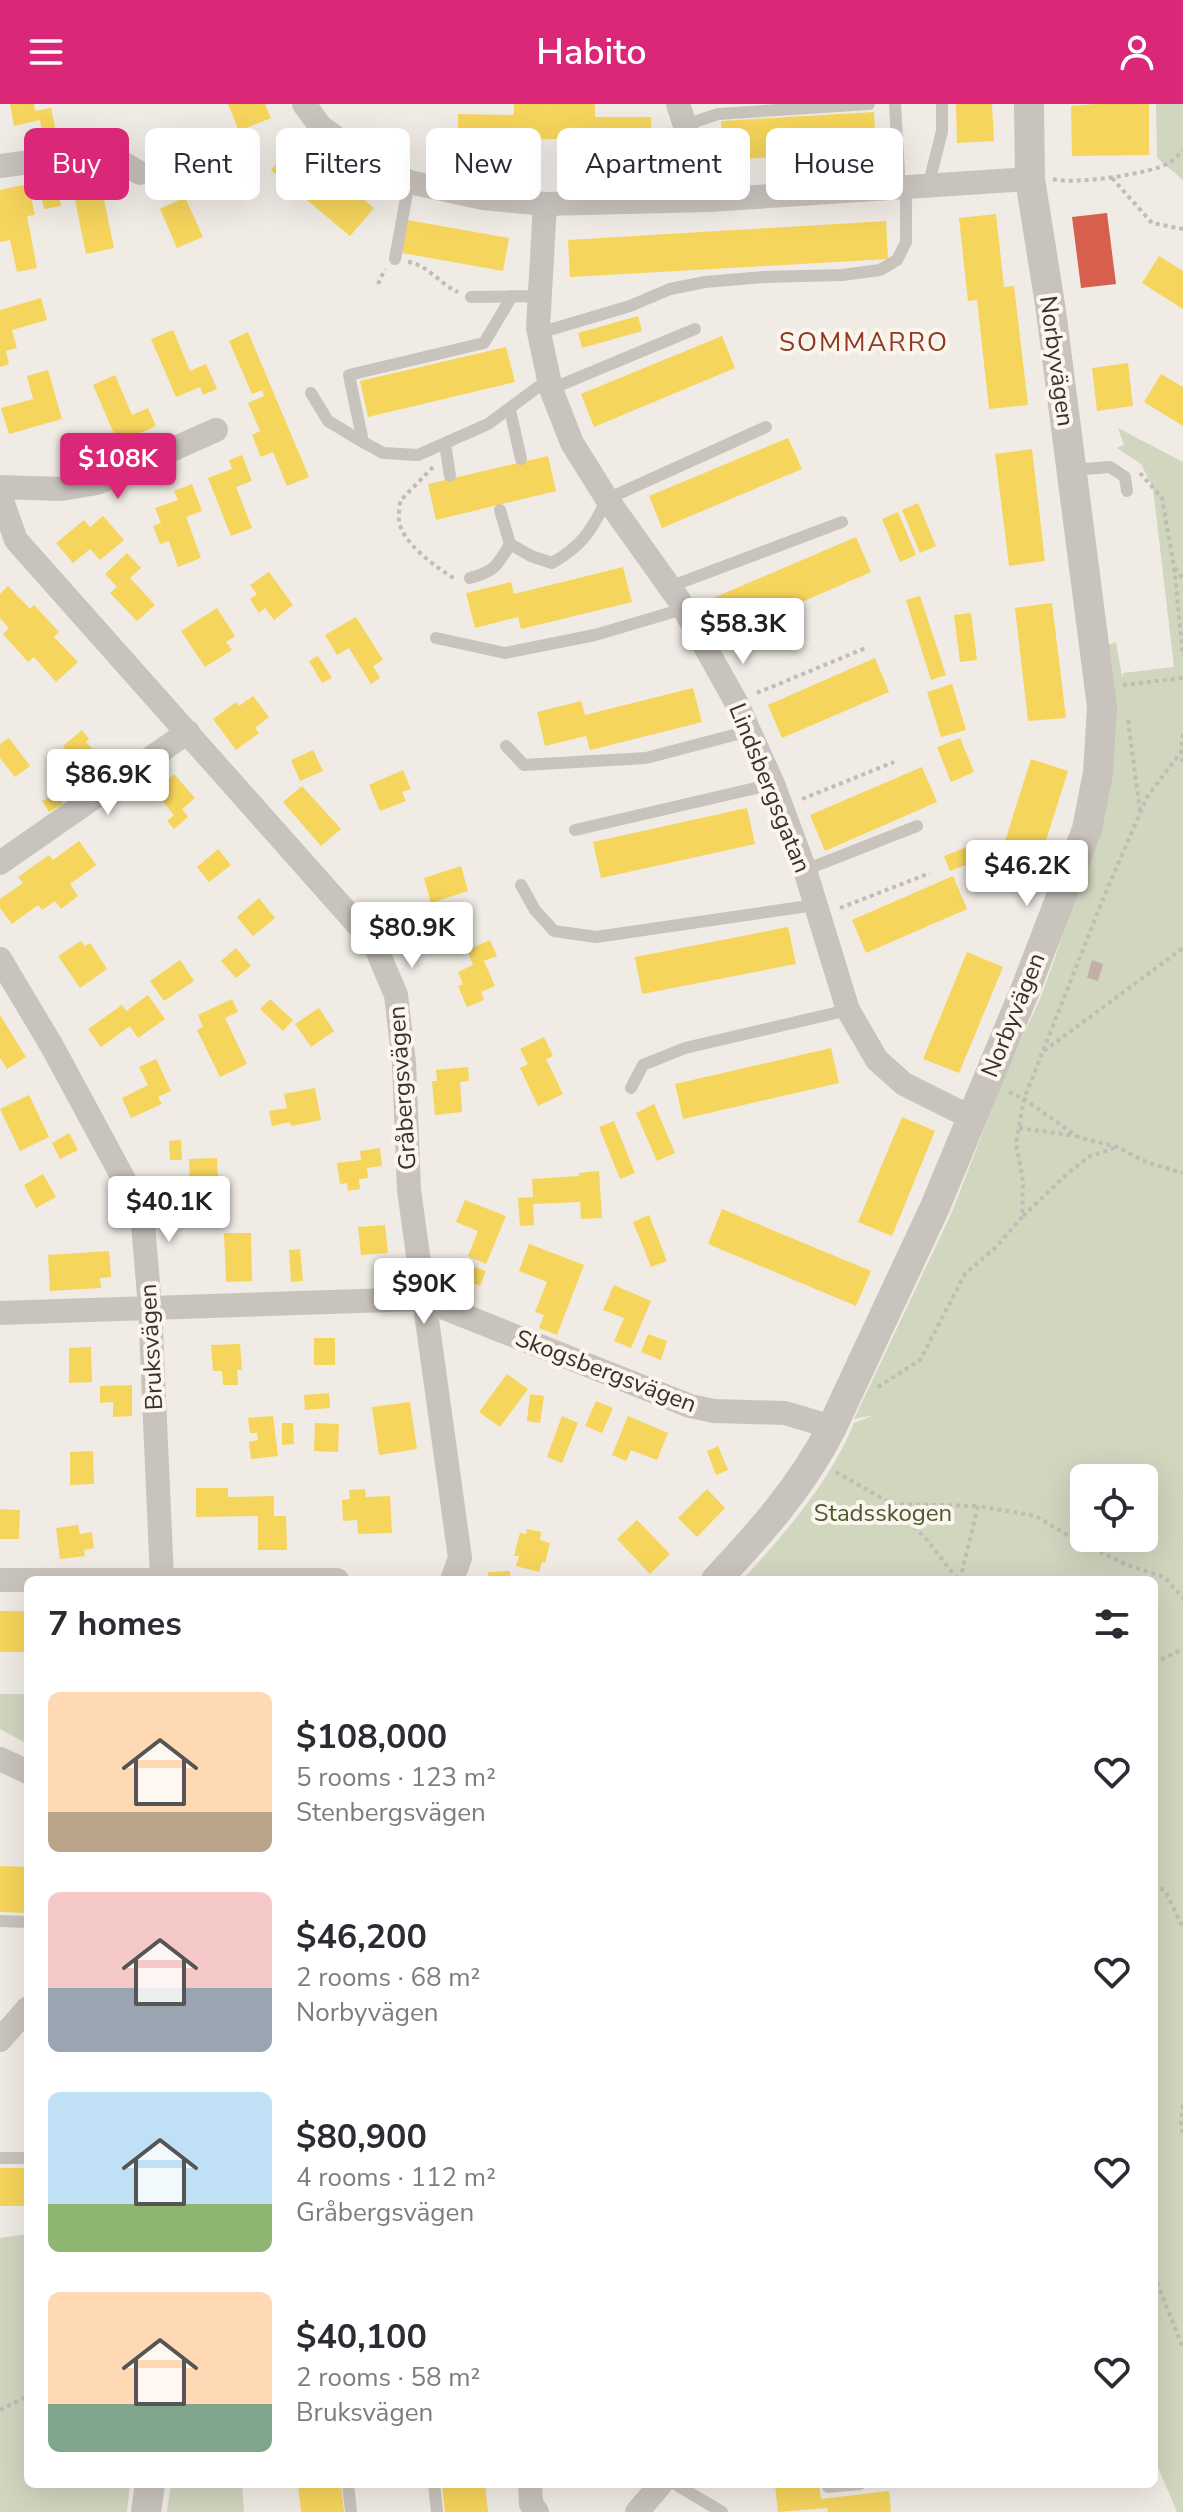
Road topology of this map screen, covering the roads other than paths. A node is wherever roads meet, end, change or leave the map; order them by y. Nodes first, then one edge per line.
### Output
1 (304, 104) edge
2 (869, 104) edge
3 (895, 104) edge
4 (942, 104) edge
5 (1029, 104) edge
6 (681, 115) edge
7 (322, 128) edge
8 (0, 166) edge
9 (140, 173) dead end
10 (1030, 175) junction
11 (410, 182) edge
12 (911, 188) junction
13 (750, 198) edge
14 (406, 200) edge
15 (709, 200) edge
16 (545, 204) junction
17 (395, 259) road end
18 (512, 296) junction
19 (540, 296) junction
20 (471, 297) road end
21 (695, 329) dead end
22 (539, 333) junction
23 (550, 384) junction
24 (311, 393) dead end
25 (510, 410) junction
26 (766, 427) dead end
27 (216, 430) dead end
28 (363, 442) junction
29 (446, 450) junction
30 (521, 459) dead end
31 (1072, 470) junction
32 (450, 476) dead end
33 (0, 487) edge
34 (1127, 491) dead end
35 (0, 495) edge
36 (607, 499) junction
37 (500, 510) dead end
38 (842, 522) dead end
39 (8, 542) edge
40 (510, 544) junction
41 (470, 578) road end
42 (669, 587) junction
43 (683, 609) junction
44 (436, 638) dead end
45 (749, 731) junction
46 (188, 732) junction
47 (506, 746) dead end
48 (773, 784) junction
49 (917, 826) dead end
50 (575, 830) dead end
51 (0, 863) edge
52 (805, 870) junction
53 (521, 885) dead end
54 (817, 911) junction
55 (0, 959) edge
56 (848, 1010) junction
57 (631, 1088) dead end
58 (970, 1117) junction
59 (422, 1299) junction
60 (150, 1307) junction
61 (0, 1313) edge
62 (826, 1440) junction
63 (162, 1576) edge
64 (453, 1576) edge
65 (720, 1576) edge
66 (0, 1580) edge
67 (24, 1580) edge
68 (0, 1759) edge
69 (24, 1770) edge
70 (0, 1921) edge
71 (24, 1922) edge
72 (24, 2021) edge
73 (0, 2040) edge
74 (0, 2158) edge
75 (24, 2158) edge
76 (149, 2488) edge
77 (348, 2488) edge
78 (434, 2488) edge
79 (530, 2488) edge
80 (658, 2488) edge
81 (682, 2488) edge
82 (146, 2512) edge
83 (351, 2512) edge
84 (436, 2512) edge
85 (537, 2512) edge
86 (637, 2512) edge
87 (722, 2512) edge

1 - 7 street
2 - 6 lane
3 - 12 lane
4 - 12 lane
5 - 10 street, Norbyvägen
8 - 9 street
10 - 12 street
10 - 31 street, Norbyvägen
11 - 16 street
12 - 13 street
12 - 22 lane
14 - 17 lane
15 - 16 street
16 - 19 street, Lindsbergsgatan
18 - 19 lane
18 - 20 lane
18 - 28 lane
19 - 22 street, Lindsbergsgatan
21 - 23 lane
22 - 23 street, Lindsbergsgatan
23 - 25 lane
23 - 36 street, Lindsbergsgatan
24 - 28 lane
25 - 29 lane
25 - 30 lane
26 - 36 lane
27 - 33 street
28 - 29 lane
29 - 32 lane
31 - 34 lane
31 - 58 street, Norbyvägen
35 - 39 street, Gråbergsvägen
36 - 40 lane
36 - 42 street, Lindsbergsgatan
37 - 40 lane
38 - 42 lane
39 - 46 street, Gråbergsvägen
40 - 41 lane
42 - 43 street, Lindsbergsgatan
43 - 44 lane
43 - 45 street, Lindsbergsgatan
45 - 47 lane
45 - 48 street, Lindsbergsgatan
46 - 51 street
46 - 59 street, Gråbergsvägen
48 - 50 lane
48 - 52 street, Lindsbergsgatan
49 - 52 lane
52 - 54 street, Lindsbergsgatan
53 - 54 lane
54 - 56 street, Lindsbergsgatan
55 - 60 street, Bruksvägen
56 - 57 lane
56 - 58 street, Lindsbergsgatan
58 - 62 street, Norbyvägen
59 - 60 street, Skogsbergsvägen
59 - 62 street, Skogsbergsvägen
59 - 64 street, Gråbergsvägen
60 - 61 street, Skogsbergsvägen
60 - 63 street, Bruksvägen
62 - 65 street, Norbyvägen
66 - 67 street
68 - 69 street
70 - 71 lane
72 - 73 street
74 - 75 lane
76 - 82 street
77 - 83 lane
78 - 84 lane
79 - 85 street
80 - 86 street
81 - 87 lane

